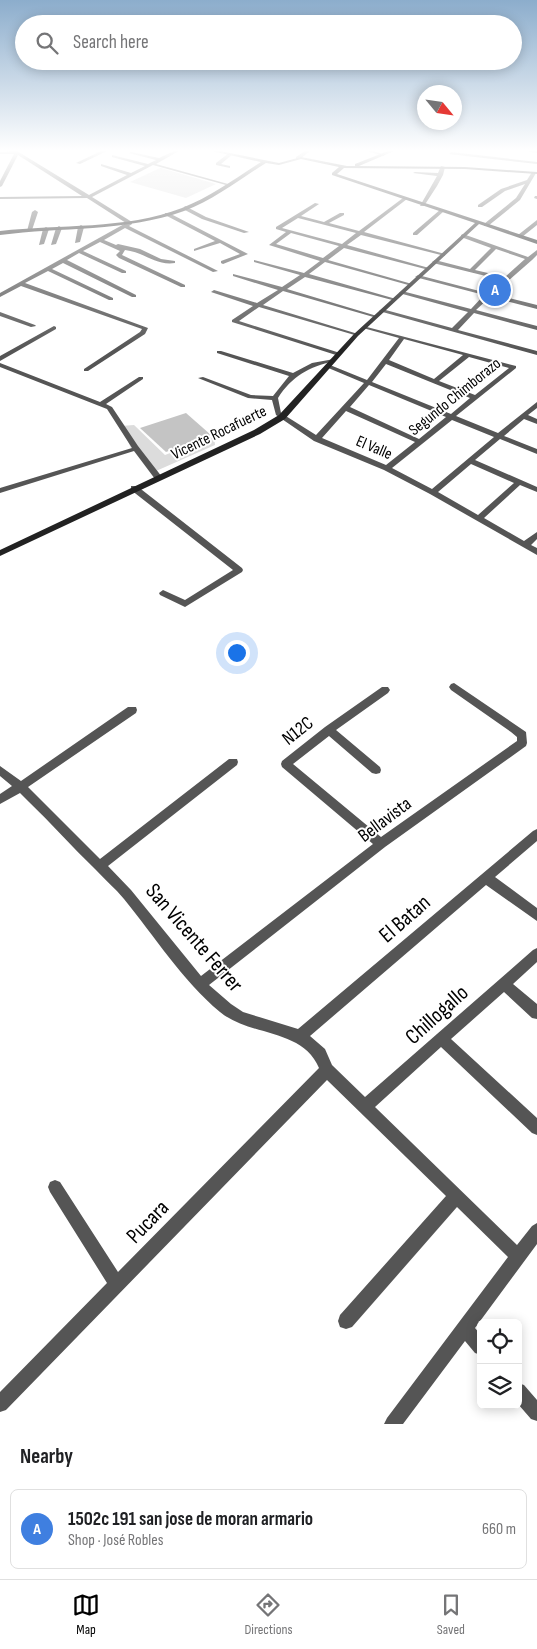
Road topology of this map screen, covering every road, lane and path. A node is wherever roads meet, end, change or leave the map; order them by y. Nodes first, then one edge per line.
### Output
1 (33, 217) edge
2 (117, 217) edge
3 (155, 217) edge
4 (174, 217) edge
5 (203, 217) edge
6 (294, 217) edge
7 (302, 217) edge
8 (335, 217) edge
9 (380, 217) edge
10 (434, 217) edge
11 (461, 217) edge
12 (495, 217) edge
13 (537, 222) edge
14 (325, 223) junction
15 (478, 223) junction
16 (128, 225) junction
17 (486, 225) junction
18 (81, 227) junction
19 (59, 228) junction
20 (46, 229) junction
21 (29, 230) junction
22 (246, 232) dead end
23 (289, 232) junction
24 (0, 233) edge
25 (359, 233) junction
26 (416, 234) dead end
27 (463, 236) junction
28 (520, 236) junction
29 (101, 239) junction
30 (220, 241) junction
31 (77, 242) dead end
32 (537, 242) edge
33 (41, 244) dead end
34 (53, 244) dead end
35 (343, 246) junction
36 (495, 247) junction
37 (196, 250) dead end
38 (79, 251) junction
39 (537, 252) edge
40 (442, 255) junction
41 (530, 258) junction
42 (62, 260) junction
43 (324, 260) junction
44 (256, 261) dead end
45 (173, 262) dead end
46 (223, 262) dead end
47 (435, 262) junction
48 (48, 268) junction
49 (427, 269) junction
50 (471, 270) junction
51 (124, 272) dead end
52 (215, 272) dead end
53 (235, 275) dead end
54 (304, 275) junction
55 (418, 277) junction
56 (506, 279) junction
57 (22, 284) junction
58 (410, 285) junction
59 (184, 286) dead end
60 (282, 290) junction
61 (214, 292) dead end
62 (402, 293) junction
63 (0, 295) edge
64 (488, 295) junction
65 (134, 296) dead end
66 (111, 299) dead end
67 (394, 300) junction
68 (257, 305) junction
69 (537, 307) edge
70 (382, 311) junction
71 (472, 311) junction
72 (0, 314) edge
73 (375, 317) junction
74 (33, 326) dead end
75 (365, 327) junction
76 (54, 328) dead end
77 (537, 328) edge
78 (454, 330) junction
79 (356, 335) junction
80 (403, 337) junction
81 (219, 352) dead end
82 (537, 352) edge
83 (338, 354) junction
84 (468, 355) junction
85 (0, 359) edge
86 (385, 361) junction
87 (330, 363) junction
88 (0, 365) edge
89 (86, 370) dead end
90 (293, 375) junction
91 (141, 378) dead end
92 (201, 378) dead end
93 (435, 381) junction
94 (368, 382) junction
95 (275, 398) junction
96 (476, 398) junction
97 (537, 404) edge
98 (100, 405) junction
99 (346, 408) junction
100 (522, 416) junction
101 (282, 417) junction
102 (451, 417) junction
103 (537, 422) edge
104 (499, 437) junction
105 (317, 439) junction
106 (420, 442) junction
107 (131, 450) dead end
108 (537, 452) edge
109 (470, 461) junction
110 (387, 468) junction
111 (158, 477) junction
112 (519, 482) junction
113 (134, 488) junction
114 (0, 490) edge
115 (537, 490) edge
116 (433, 492) junction
117 (478, 519) junction
118 (537, 535) edge
119 (525, 545) junction
120 (0, 552) edge
121 (537, 552) edge
122 (163, 593) dead end
123 (454, 688) dead end
124 (385, 690) dead end
125 (132, 710) dead end
126 (329, 730) junction
127 (233, 762) dead end
128 (0, 770) edge
129 (376, 770) dead end
130 (22, 787) junction
131 (0, 799) edge
132 (537, 834) edge
133 (381, 844) junction
134 (99, 866) junction
135 (485, 877) junction
136 (537, 915) edge
137 (537, 954) edge
138 (200, 984) junction
139 (504, 984) junction
140 (537, 1012) edge
141 (300, 1036) junction
142 (442, 1039) junction
143 (327, 1070) junction
144 (364, 1107) junction
145 (537, 1128) edge
146 (55, 1188) dead end
147 (456, 1196) junction
148 (537, 1231) edge
149 (518, 1256) junction
150 (117, 1285) junction
151 (346, 1321) dead end
152 (464, 1328) junction
153 (477, 1343) edge
154 (522, 1397) edge
155 (0, 1404) edge
156 (537, 1414) edge
157 (393, 1424) edge

1 - 21 street
2 - 16 street
3 - 16 street
4 - 30 street
5 - 22 street
6 - 23 street
7 - 14 street
8 - 14 street
9 - 25 street
10 - 26 street
11 - 15 street
12 - 17 street
13 - 28 street
14 - 25 street
15 - 17 street
15 - 27 street, Vicente Rocafuerte
16 - 18 street
16 - 29 street
16 - 52 street
17 - 28 street
18 - 19 street
18 - 31 street
19 - 20 street
19 - 34 street
20 - 21 street
20 - 33 street
21 - 24 street
23 - 35 street
23 - 43 street
25 - 35 street
25 - 40 street
27 - 36 street
27 - 40 street, Vicente Rocafuerte
28 - 32 street
29 - 38 street
29 - 45 street
29 - 59 street
30 - 37 street
30 - 46 street
35 - 43 street
35 - 49 street
36 - 41 street
36 - 50 street
38 - 42 street
38 - 51 street
39 - 41 street
40 - 47 street, Vicente Rocafuerte
41 - 56 street
42 - 48 street
42 - 65 street
43 - 54 street
43 - 58 street
44 - 54 street
47 - 49 street, Vicente Rocafuerte
47 - 50 street
48 - 57 street
48 - 66 street
49 - 55 street, Vicente Rocafuerte
50 - 56 street
53 - 60 street
54 - 60 street
54 - 67 street
55 - 58 street, Vicente Rocafuerte
55 - 64 street
56 - 64 street
57 - 63 street
57 - 89 street
58 - 62 street, Vicente Rocafuerte
60 - 68 street
60 - 73 street
61 - 68 street
62 - 67 street, Vicente Rocafuerte
62 - 71 street
64 - 69 street
64 - 71 street
67 - 70 street, Vicente Rocafuerte
68 - 79 street
68 - 83 street
70 - 73 street, Vicente Rocafuerte
70 - 78 street
71 - 77 street
71 - 78 street
72 - 74 street
73 - 75 street, Vicente Rocafuerte
75 - 79 street, Vicente Rocafuerte
75 - 80 street, Segundo Chimborazo
76 - 85 street
78 - 82 street
79 - 83 street, Vicente Rocafuerte
80 - 84 street, Segundo Chimborazo
80 - 86 street
81 - 90 street
83 - 87 street, Vicente Rocafuerte
84 - 93 street
84 - 96 street, Segundo Chimborazo
86 - 93 street
86 - 94 street
87 - 90 street
87 - 94 street
87 - 101 street, Vicente Rocafuerte
88 - 98 street
90 - 95 street
91 - 98 street
92 - 95 street
93 - 96 street
94 - 99 street
94 - 102 street
95 - 101 street
96 - 102 street, Segundo Chimborazo
97 - 100 street
98 - 111 street
99 - 105 street
99 - 106 street
100 - 103 street
100 - 104 street
101 - 105 street, El Valle
101 - 111 street, Vicente Rocafuerte
102 - 104 street
102 - 106 street, Segundo Chimborazo
104 - 108 street
104 - 109 street
105 - 110 street, El Valle
106 - 110 street, Segundo Chimborazo
107 - 114 street
109 - 112 street
109 - 116 street
110 - 116 street, El Valle
111 - 113 street, Vicente Rocafuerte
112 - 115 street
112 - 117 street
113 - 120 street, Vicente Rocafuerte
113 - 122 street
116 - 117 street, El Valle
117 - 119 street, El Valle
118 - 119 street
119 - 121 street, El Valle
123 - 133 street, Bellavista
124 - 126 street, N12C
125 - 130 street
126 - 129 street
126 - 133 street, N12C
127 - 134 street
128 - 130 street, San Vicente Ferrer
130 - 131 street
130 - 134 street, San Vicente Ferrer
132 - 135 street, El Batan
133 - 138 street, Bellavista
134 - 138 street, San Vicente Ferrer
135 - 136 street
135 - 141 street, El Batan
137 - 139 street, Chillogallo
138 - 141 street, San Vicente Ferrer
139 - 140 street
139 - 142 street, Chillogallo
141 - 143 street, San Vicente Ferrer
142 - 144 street, Chillogallo
142 - 145 street
143 - 144 street, San Vicente Ferrer
143 - 150 street, Pucara
144 - 147 street, San Vicente Ferrer
146 - 150 street
147 - 149 street, San Vicente Ferrer
147 - 151 street
148 - 149 street
149 - 152 street
150 - 155 street, Pucara
152 - 153 street
152 - 157 street
154 - 156 street

